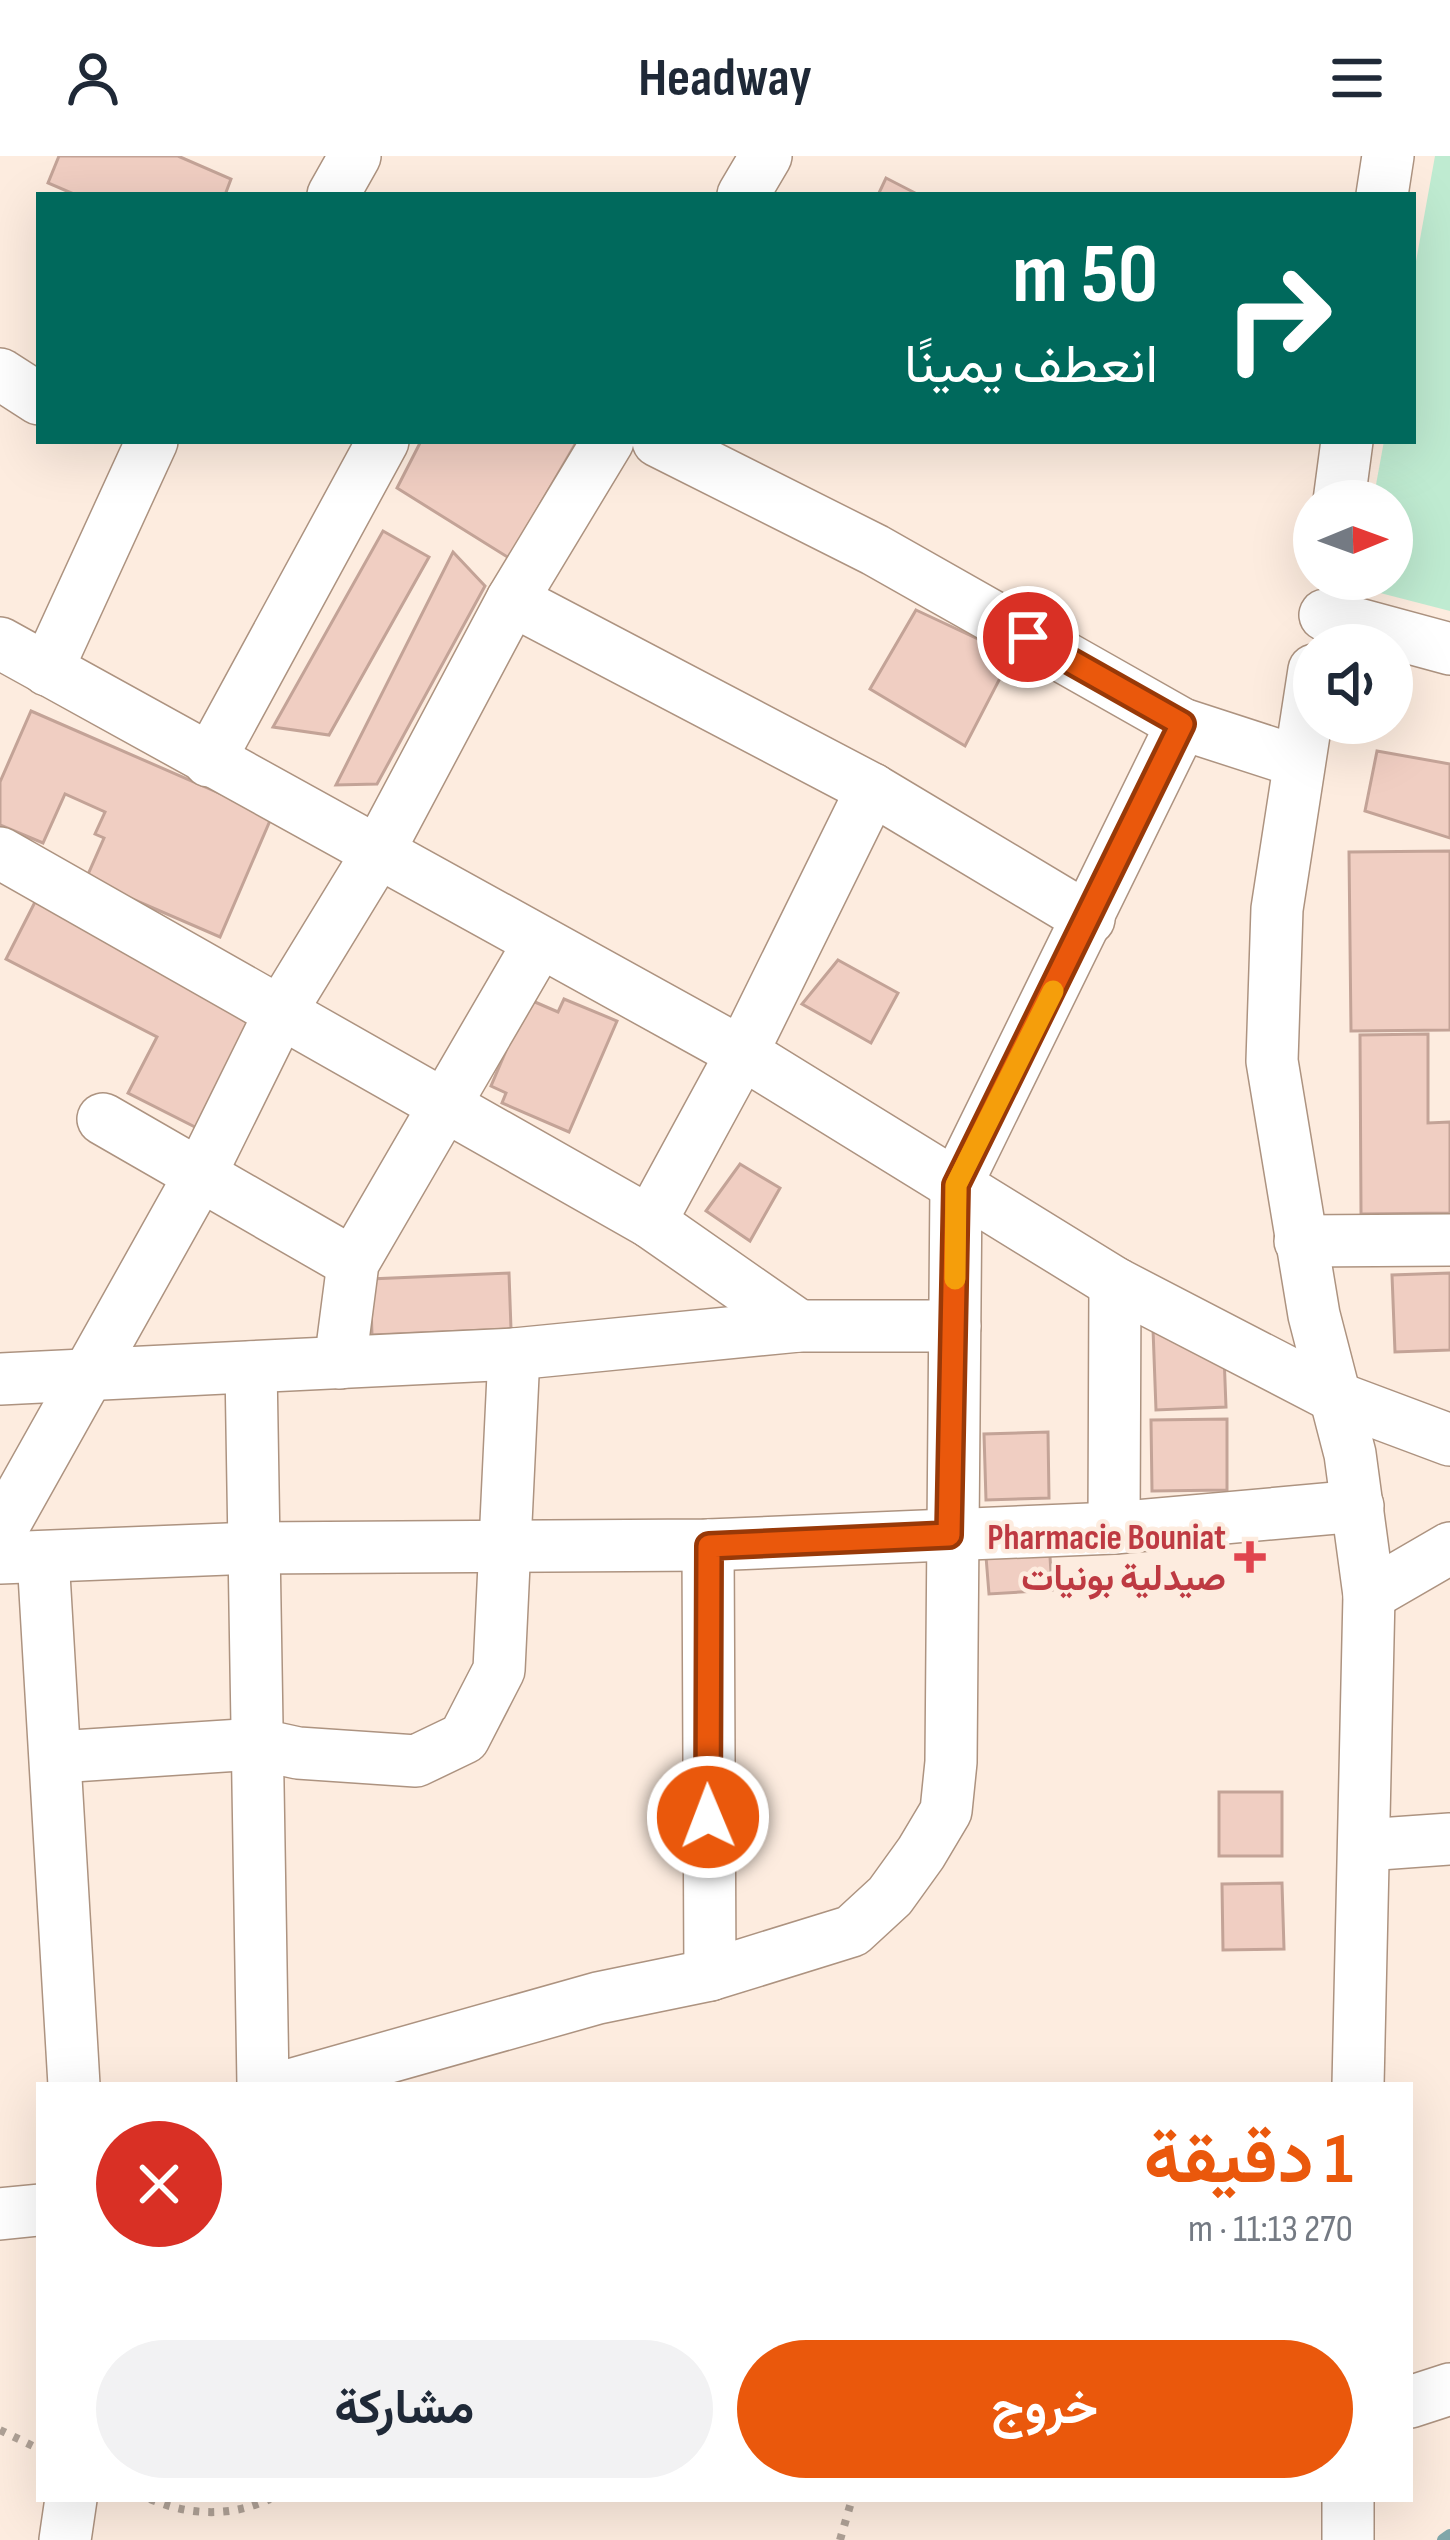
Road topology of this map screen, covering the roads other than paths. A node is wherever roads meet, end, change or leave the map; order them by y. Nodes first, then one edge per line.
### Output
1 (355, 156) edge
2 (766, 156) edge
3 (1388, 156) edge
4 (335, 192) edge
5 (745, 192) edge
6 (1382, 192) edge
7 (0, 374) edge
8 (36, 397) edge
9 (381, 444) edge
10 (606, 444) edge
11 (664, 444) edge
12 (1347, 444) edge
13 (133, 449) edge
14 (1342, 480) edge
15 (512, 600) junction
16 (1324, 613) edge
17 (0, 643) edge
18 (1450, 649) edge
19 (46, 670) junction
20 (1182, 724) junction
21 (1299, 744) edge
22 (1296, 760) junction
23 (208, 761) junction
24 (872, 789) junction
25 (0, 853) edge
26 (377, 854) junction
27 (1089, 919) junction
28 (539, 943) junction
29 (281, 1011) junction
30 (742, 1053) junction
31 (446, 1111) junction
32 (103, 1119) dead end
33 (200, 1175) junction
34 (956, 1185) junction
35 (650, 1222) junction
36 (1450, 1240) edge
37 (1300, 1241) junction
38 (353, 1263) junction
39 (1115, 1283) junction
40 (799, 1326) junction
41 (955, 1326) junction
42 (514, 1354) junction
43 (340, 1364) junction
44 (251, 1366) junction
45 (88, 1377) junction
46 (0, 1379) edge
47 (1335, 1397) junction
48 (1450, 1440) edge
49 (1358, 1507) junction
50 (1114, 1528) junction
51 (949, 1535) junction
52 (709, 1546) junction
53 (253, 1548) junction
54 (1450, 1548) edge
55 (14, 1549) edge
56 (506, 1551) junction
57 (1369, 1595) junction
58 (257, 1744) junction
59 (57, 1757) junction
60 (1450, 1839) edge
61 (1365, 1845) junction
62 (710, 1975) junction
63 (74, 2082) edge
64 (263, 2082) edge
65 (300, 2082) edge
66 (1358, 2082) edge
67 (36, 2210) edge
68 (0, 2214) edge
69 (1450, 2389) edge
70 (1413, 2401) edge
71 (70, 2502) edge
72 (64, 2540) edge

1 - 4 street
2 - 5 street
3 - 6 street
7 - 8 street
9 - 23 street
10 - 15 street
11 - 20 street
12 - 14 street
13 - 19 street
15 - 24 street
15 - 26 street
16 - 18 street
17 - 19 street
19 - 23 street
20 - 22 street
20 - 27 street
21 - 22 street
22 - 37 street
23 - 26 street
24 - 27 street
24 - 30 street
25 - 29 street
26 - 28 street
26 - 29 street
27 - 34 street
28 - 30 street
28 - 31 street
29 - 31 street
29 - 33 street
30 - 34 street
30 - 35 street
31 - 35 street
31 - 38 street
32 - 33 street
33 - 38 street
33 - 45 street
34 - 39 street
34 - 41 street
35 - 40 street
36 - 37 street
37 - 47 street
38 - 43 street
39 - 47 street
39 - 50 street
40 - 41 street
40 - 42 street
41 - 51 street
42 - 43 street
42 - 56 street
43 - 44 street
44 - 45 street
44 - 53 street
45 - 46 street
45 - 55 street
47 - 48 street
47 - 49 street
49 - 50 street
49 - 57 street
50 - 51 street
51 - 52 street
51 - 62 street
52 - 56 street
52 - 62 street
53 - 55 street
53 - 56 street
53 - 58 street
54 - 57 street
55 - 59 street
56 - 58 street
57 - 61 street
58 - 59 street
58 - 64 street
59 - 63 street
60 - 61 street
61 - 66 street
62 - 65 street
67 - 68 street
69 - 70 street
71 - 72 street

